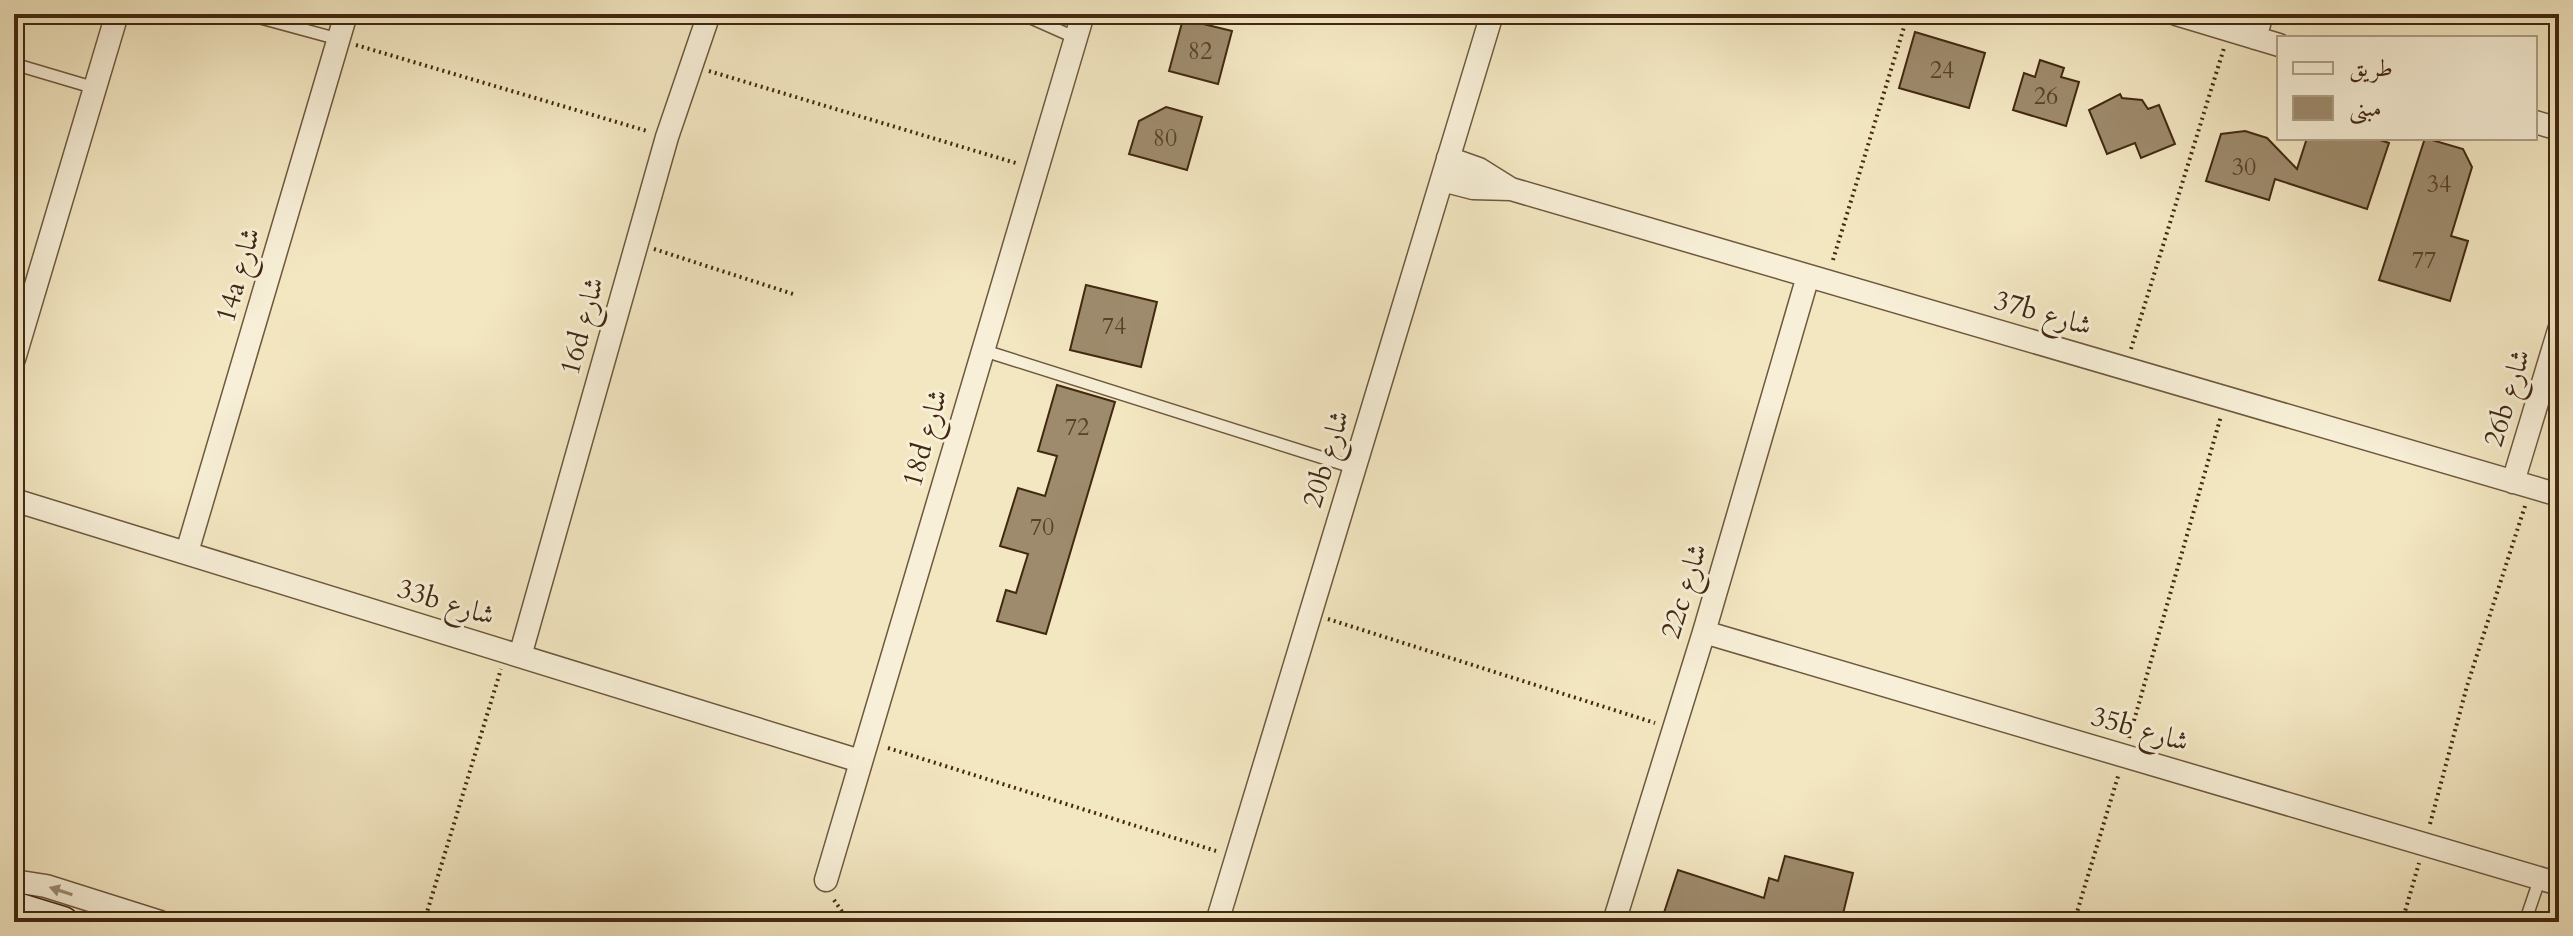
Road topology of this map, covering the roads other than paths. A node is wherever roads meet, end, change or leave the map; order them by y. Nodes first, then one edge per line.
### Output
1 (117, 14) edge
2 (246, 14) edge
3 (346, 14) edge
4 (709, 14) edge
5 (1022, 14) edge
6 (1083, 14) edge
7 (1492, 14) edge
8 (2176, 14) edge
9 (2262, 14) edge
10 (1076, 38) junction
11 (2255, 38) junction
12 (338, 39) junction
13 (2277, 44) edge
14 (14, 64) edge
15 (95, 88) junction
16 (2537, 123) edge
17 (2559, 129) edge
18 (1448, 158) junction
19 (1442, 180) junction
20 (1511, 189) junction
21 (1818, 278) junction
22 (2559, 330) edge
23 (982, 350) junction
24 (14, 359) edge
25 (1355, 468) junction
26 (2522, 485) junction
27 (2559, 495) edge
28 (14, 500) edge
29 (187, 552) junction
30 (1704, 632) junction
31 (513, 654) junction
32 (864, 751) junction
33 (826, 880) dead end
34 (14, 881) edge
35 (2549, 881) edge
36 (14, 907) edge
37 (63, 922) edge
38 (160, 922) edge
39 (1217, 922) edge
40 (1614, 922) edge
41 (2525, 922) edge

1 - 15 street
2 - 12 lane
3 - 12 street, 14a شارع
4 - 31 street, 16d شارع
5 - 10 lane
6 - 10 street, 18d شارع
7 - 18 street, 20b شارع
8 - 11 street
9 - 11 street
10 - 23 street, 18d شارع
11 - 13 street
12 - 29 street, 14a شارع
14 - 15 lane
15 - 24 street
16 - 17 street
18 - 19 street, 20b شارع
18 - 20 street, 37b شارع
19 - 20 street, 37b شارع
19 - 25 street, 20b شارع
20 - 21 street, 37b شارع
21 - 26 street, 37b شارع
21 - 30 street, 22c شارع
22 - 26 street, 26b شارع
23 - 25 lane
23 - 32 street, 18d شارع
25 - 39 street, 20b شارع
26 - 27 street, 37b شارع
28 - 29 street, 33b شارع
29 - 31 street, 33b شارع
30 - 35 street, 35b شارع
30 - 40 street, 22c شارع
31 - 32 street, 33b شارع
32 - 33 street, 18d شارع
38 -> 34 street
35 - 41 lane
36 - 37 street

